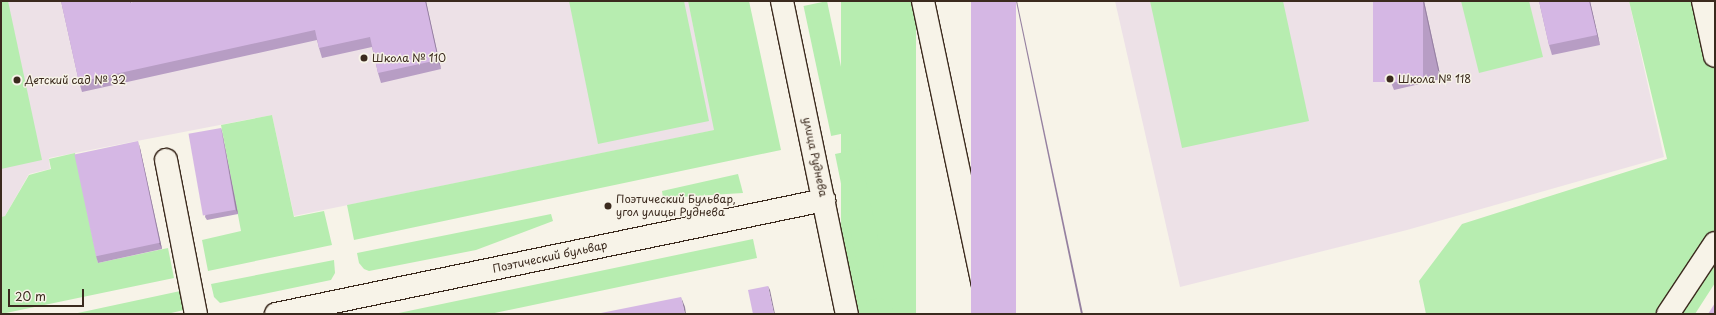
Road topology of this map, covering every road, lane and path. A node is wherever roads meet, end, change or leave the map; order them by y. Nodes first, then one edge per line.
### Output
1 (782, 1) edge
2 (923, 1) edge
3 (1703, 1) edge
4 (1715, 56) edge
5 (166, 160) dead end
6 (824, 200) junction
7 (1715, 243) edge
8 (196, 314) edge
9 (276, 314) edge
10 (847, 314) edge
11 (989, 314) edge
12 (1668, 314) edge

1 - 6 street, улица Руднева
2 - 11 street
3 - 4 street
5 - 8 street
6 - 9 street, Поэтический бульвар
6 - 10 street, улица Руднева
7 - 12 street

